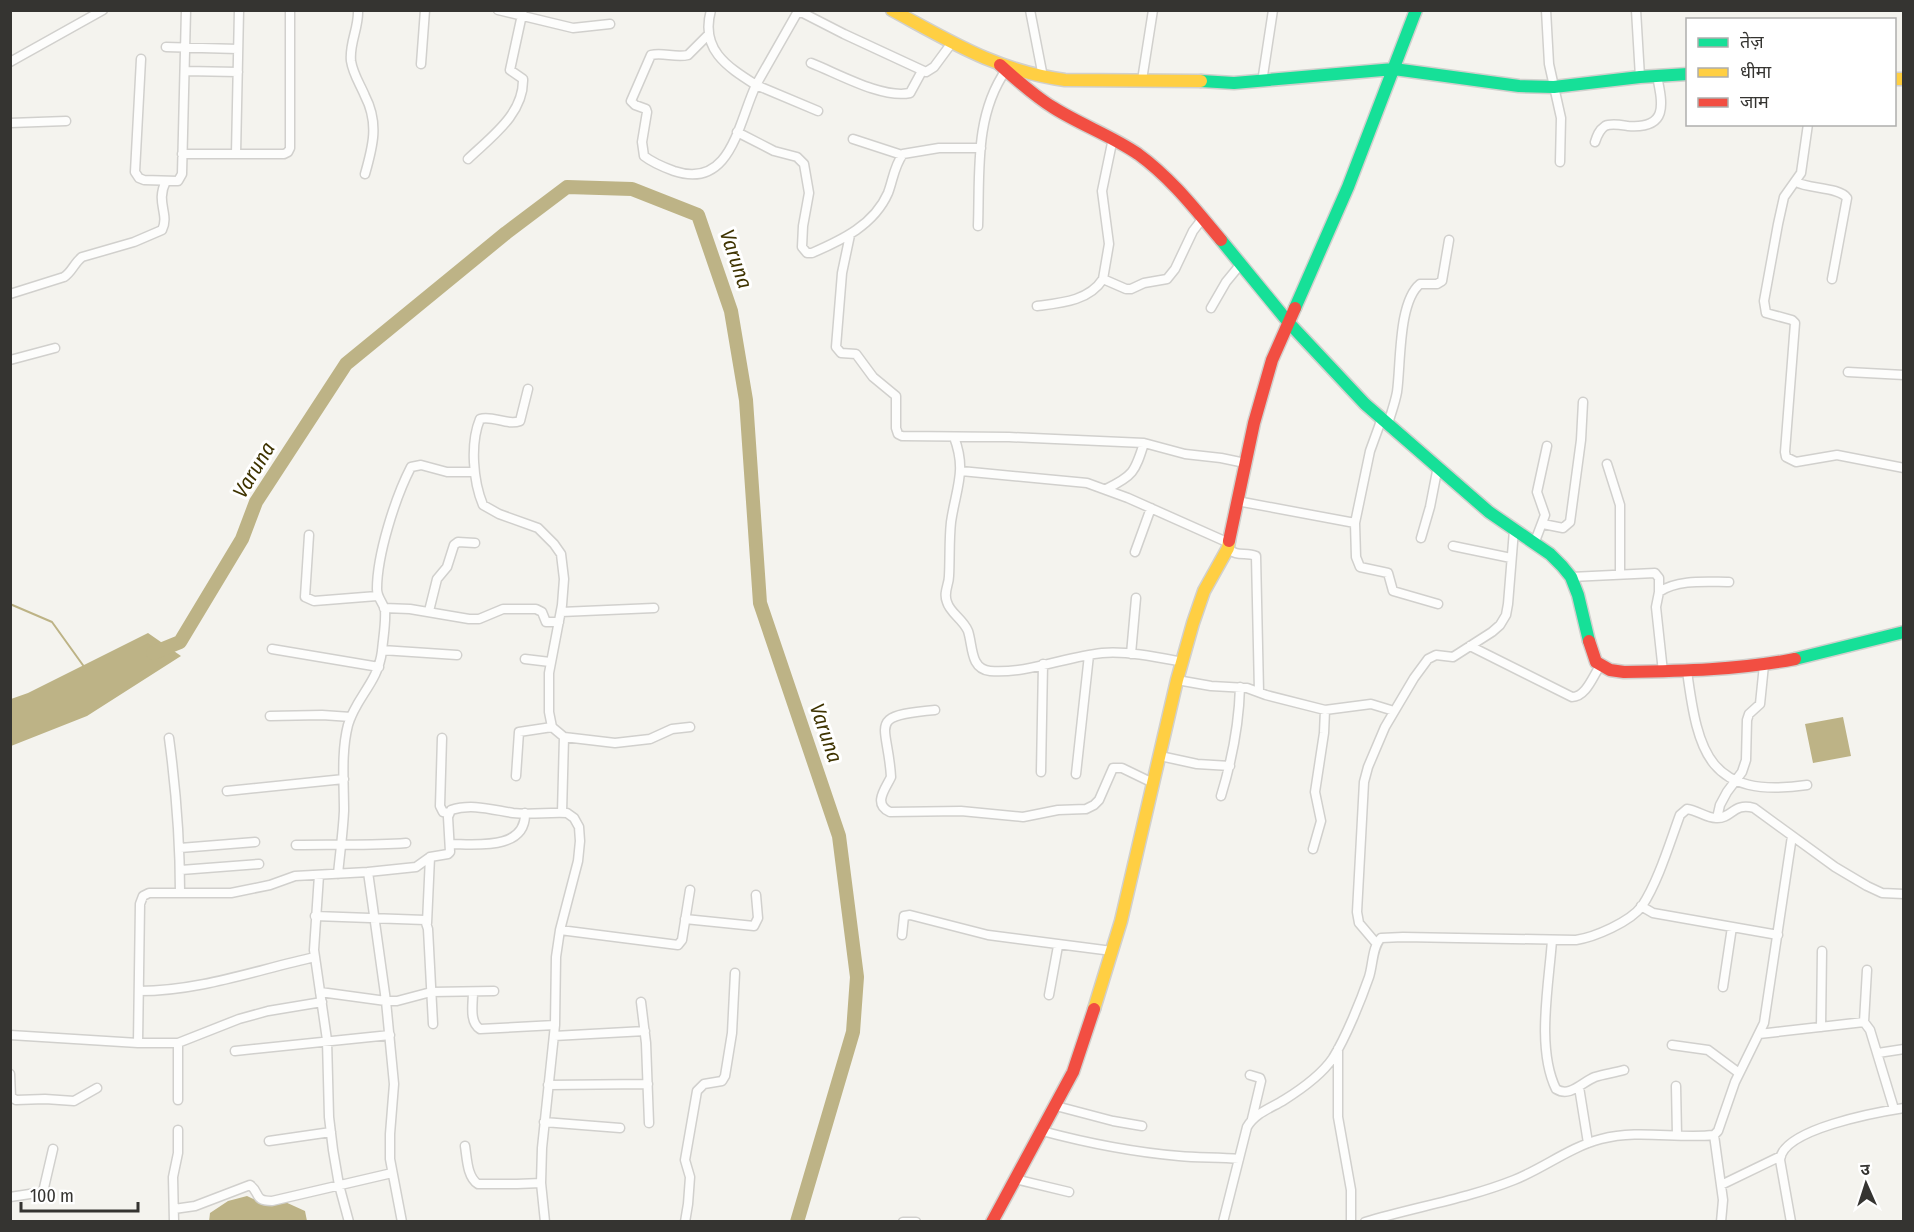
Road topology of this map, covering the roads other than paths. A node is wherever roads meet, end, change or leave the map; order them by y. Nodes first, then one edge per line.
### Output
1 (102, 10) edge
2 (186, 10) edge
3 (239, 10) edge
4 (290, 10) edge
5 (358, 10) edge
6 (425, 10) edge
7 (498, 10) edge
8 (711, 10) edge
9 (892, 10) edge
10 (1030, 10) edge
11 (1153, 10) edge
12 (1273, 10) edge
13 (1416, 10) edge
14 (1546, 10) edge
15 (1636, 10) edge
16 (522, 14) edge
17 (610, 24) dead end
18 (708, 35) junction
19 (951, 44) junction
20 (166, 47) dead end
21 (186, 47) junction
22 (238, 49) junction
23 (141, 59) dead end
24 (10, 62) edge
25 (811, 63) dead end
26 (421, 64) dead end
27 (1003, 68) junction
28 (1394, 69) junction
29 (185, 71) junction
30 (922, 71) junction
31 (238, 72) junction
32 (1686, 74) edge
33 (1657, 76) junction
34 (1043, 77) junction
35 (1640, 77) junction
36 (1142, 80) junction
37 (1262, 82) junction
38 (756, 85) junction
39 (1554, 87) junction
40 (818, 111) dead end
41 (66, 121) dead end
42 (10, 123) edge
43 (1808, 126) edge
44 (737, 132) junction
45 (1113, 138) junction
46 (854, 139) dead end
47 (1595, 142) dead end
48 (981, 148) junction
49 (182, 154) junction
50 (236, 154) junction
51 (902, 155) junction
52 (468, 159) dead end
53 (1560, 162) dead end
54 (365, 174) dead end
55 (166, 181) junction
56 (1796, 182) junction
57 (1203, 218) junction
58 (978, 226) dead end
59 (850, 235) junction
60 (1449, 240) dead end
61 (1240, 265) junction
62 (1104, 279) junction
63 (1832, 279) dead end
64 (10, 294) edge
65 (1037, 306) dead end
66 (1211, 308) dead end
67 (1289, 323) junction
68 (55, 348) dead end
69 (10, 360) edge
70 (1848, 372) dead end
71 (1904, 375) edge
72 (528, 389) dead end
73 (1582, 402) dead end
74 (1385, 421) junction
75 (954, 437) junction
76 (1144, 443) junction
77 (1547, 446) dead end
78 (1245, 463) junction
79 (1607, 464) dead end
80 (1438, 466) junction
81 (1904, 468) edge
82 (961, 471) junction
83 (474, 472) junction
84 (1106, 489) junction
85 (1237, 501) junction
86 (1150, 507) junction
87 (1355, 523) junction
88 (1543, 524) junction
89 (1514, 530) junction
90 (309, 535) dead end
91 (1420, 538) dead end
92 (476, 543) dead end
93 (1534, 544) junction
94 (1228, 545) junction
95 (1454, 546) dead end
96 (1135, 552) dead end
97 (1511, 558) junction
98 (1620, 574) junction
99 (1571, 577) junction
100 (1729, 582) dead end
101 (1659, 592) junction
102 (378, 596) junction
103 (1136, 598) dead end
104 (1438, 604) dead end
105 (384, 608) junction
106 (654, 608) dead end
107 (429, 611) junction
108 (561, 612) junction
109 (559, 622) junction
110 (1904, 632) edge
111 (1470, 646) junction
112 (272, 649) dead end
113 (382, 650) junction
114 (1131, 654) junction
115 (457, 655) dead end
116 (1089, 655) junction
117 (525, 660) dead end
118 (550, 662) junction
119 (1183, 662) junction
120 (1043, 664) junction
121 (1764, 665) junction
122 (1600, 666) junction
123 (379, 667) junction
124 (1687, 671) junction
125 (1663, 672) junction
126 (1178, 680) junction
127 (1240, 687) junction
128 (1259, 692) junction
129 (935, 710) dead end
130 (1326, 710) junction
131 (1394, 711) junction
132 (270, 716) dead end
133 (351, 717) junction
134 (552, 727) junction
135 (690, 727) dead end
136 (564, 737) junction
137 (169, 738) dead end
138 (442, 738) dead end
139 (1160, 756) junction
140 (1230, 766) junction
141 (1041, 772) dead end
142 (1077, 774) dead end
143 (516, 776) dead end
144 (344, 779) junction
145 (1735, 782) junction
146 (1153, 783) junction
147 (1807, 785) dead end
148 (227, 791) dead end
149 (1221, 796) dead end
150 (448, 813) junction
151 (525, 813) junction
152 (562, 813) junction
153 (1717, 818) junction
154 (1792, 836) junction
155 (255, 842) dead end
156 (406, 843) dead end
157 (342, 844) junction
158 (450, 844) junction
159 (296, 845) dead end
160 (180, 848) junction
161 (1313, 849) dead end
162 (430, 857) junction
163 (259, 864) dead end
164 (181, 870) junction
165 (368, 872) junction
166 (338, 874) junction
167 (319, 875) junction
168 (690, 890) dead end
169 (180, 892) junction
170 (1904, 894) edge
171 (756, 895) dead end
172 (1641, 906) junction
173 (315, 916) junction
174 (375, 918) junction
175 (685, 919) junction
176 (428, 923) junction
177 (1732, 927) junction
178 (560, 930) junction
179 (902, 935) dead end
180 (1778, 935) junction
181 (1552, 940) junction
182 (1376, 943) junction
183 (1058, 945) junction
184 (1112, 951) junction
185 (1822, 951) dead end
186 (315, 957) junction
187 (1867, 970) dead end
188 (735, 973) dead end
189 (1723, 987) dead end
190 (139, 991) junction
191 (494, 991) dead end
192 (320, 992) junction
193 (431, 992) junction
194 (473, 992) junction
195 (1048, 995) dead end
196 (387, 1001) junction
197 (322, 1002) junction
198 (641, 1002) dead end
199 (1864, 1022) junction
200 (433, 1024) dead end
201 (555, 1025) junction
202 (1821, 1027) junction
203 (645, 1031) junction
204 (1759, 1034) junction
205 (10, 1035) edge
206 (390, 1035) junction
207 (554, 1036) junction
208 (327, 1040) junction
209 (138, 1043) junction
210 (178, 1043) junction
211 (1672, 1045) dead end
212 (1338, 1047) junction
213 (1904, 1049) edge
214 (235, 1051) dead end
215 (1878, 1053) junction
216 (1624, 1070) dead end
217 (1739, 1073) junction
218 (10, 1074) edge
219 (1250, 1075) dead end
220 (648, 1084) junction
221 (548, 1085) junction
222 (1676, 1086) dead end
223 (1580, 1087) junction
224 (97, 1088) dead end
225 (178, 1100) dead end
226 (1056, 1106) junction
227 (1899, 1109) edge
228 (1251, 1120) junction
229 (544, 1122) junction
230 (649, 1123) dead end
231 (1142, 1126) dead end
232 (620, 1128) dead end
233 (178, 1130) dead end
234 (1042, 1131) junction
235 (331, 1132) junction
236 (1677, 1135) junction
237 (1714, 1135) junction
238 (269, 1141) dead end
239 (1588, 1143) junction
240 (465, 1146) dead end
241 (53, 1149) dead end
242 (1781, 1156) junction
243 (1239, 1160) junction
244 (392, 1173) junction
245 (1015, 1179) junction
246 (542, 1183) junction
247 (339, 1185) junction
248 (1721, 1185) junction
249 (1069, 1192) dead end
250 (10, 1197) edge
251 (174, 1209) junction
252 (174, 1221) edge
253 (349, 1221) edge
254 (402, 1221) edge
255 (545, 1221) edge
256 (685, 1221) edge
257 (903, 1221) edge
258 (916, 1221) edge
259 (992, 1221) edge
260 (1223, 1221) edge
261 (1351, 1221) edge
262 (1365, 1221) edge
263 (1721, 1221) edge
264 (1791, 1221) edge

1 - 24 street
2 - 21 street
3 - 22 street
4 - 50 street
5 - 54 street
6 - 26 street
7 - 16 street
8 - 18 street
9 - 19 street
10 - 34 street
11 - 36 street
12 - 37 street
13 - 28 street
14 - 39 street
15 - 35 street
16 - 17 street
16 - 52 street
18 - 38 street
18 - 44 street
19 - 27 street
19 - 30 street
20 - 21 street
21 - 22 street
21 - 29 street
22 - 31 street
23 - 55 street
25 - 30 street
27 - 34 street
27 - 45 street
27 - 48 street
28 - 37 street
28 - 39 street
28 - 67 street
29 - 31 street
29 - 49 street
30 - 38 street
31 - 50 street
32 - 33 street
33 - 35 street
33 - 47 street
34 - 36 street
35 - 39 street
36 - 37 street
38 - 40 street
38 - 44 street
39 - 53 street
41 - 42 street
43 - 56 street
44 - 59 street
45 - 57 street
45 - 62 street
46 - 51 street
48 - 51 street
48 - 58 street
49 - 50 street
49 - 55 street
51 - 59 street
55 - 64 street
56 - 63 street
56 - 81 street
57 - 61 street
57 - 62 street
59 - 75 street
60 - 74 street
61 - 66 street
61 - 67 street
62 - 65 street
67 - 74 street
67 - 78 street
68 - 69 street
70 - 71 street
72 - 83 street
73 - 88 street
74 - 80 street
74 - 87 street
75 - 76 street
75 - 82 street
76 - 78 street
76 - 84 street
77 - 88 street
78 - 85 street
79 - 98 street
80 - 89 street
80 - 91 street
82 - 84 street
82 - 120 street
83 - 102 street
83 - 108 street
84 - 86 street
85 - 87 street
85 - 94 street
86 - 94 street
86 - 96 street
87 - 104 street
88 - 93 street
89 - 93 street
89 - 97 street
90 - 102 street
92 - 107 street
93 - 99 street
94 - 119 street
94 - 128 street
95 - 97 street
97 - 111 street
98 - 99 street
98 - 101 street
99 - 122 street
100 - 101 street
101 - 125 street
102 - 105 street
103 - 114 street
105 - 107 street
105 - 113 street
106 - 108 street
107 - 109 street
108 - 109 street
109 - 118 street
110 - 121 street
111 - 122 street
111 - 131 street
112 - 123 street
113 - 115 street
113 - 123 street
114 - 116 street
114 - 119 street
116 - 120 street
116 - 142 street
117 - 118 street
118 - 134 street
119 - 126 street
120 - 141 street
121 - 124 street
121 - 145 street
122 - 125 street
123 - 133 street
124 - 125 street
124 - 145 street
126 - 127 street
126 - 139 street
127 - 128 street
127 - 140 street
128 - 130 street
129 - 146 street
130 - 131 street
130 - 161 street
131 - 182 street
132 - 133 street
133 - 144 street
134 - 136 street
134 - 143 street
135 - 136 street
136 - 152 street
137 - 160 street
138 - 150 street
139 - 140 street
139 - 146 street
140 - 149 street
144 - 148 street
144 - 157 street
145 - 147 street
145 - 153 street
146 - 184 street
150 - 151 street
150 - 158 street
151 - 152 street
151 - 158 street
152 - 178 street
153 - 154 street
153 - 172 street
154 - 170 street
154 - 180 street
155 - 160 street
156 - 157 street
157 - 159 street
157 - 166 street
158 - 162 street
160 - 164 street
162 - 165 street
162 - 176 street
163 - 164 street
164 - 169 street
165 - 166 street
165 - 174 street
166 - 167 street
167 - 169 street
167 - 173 street
168 - 175 street
169 - 190 street
171 - 175 street
172 - 177 street
172 - 181 street
173 - 174 street
173 - 186 street
174 - 176 street
174 - 196 street
175 - 178 street
176 - 193 street
177 - 180 street
177 - 189 street
178 - 201 street
179 - 183 street
180 - 204 street
181 - 182 street
181 - 223 street
182 - 212 street
183 - 184 street
183 - 195 street
184 - 226 street
185 - 202 street
186 - 190 street
186 - 192 street
187 - 199 street
188 - 256 street
190 - 209 street
191 - 194 street
192 - 196 street
192 - 197 street
193 - 194 street
193 - 196 street
193 - 200 street
194 - 201 street
196 - 206 street
197 - 208 street
197 - 210 street
198 - 203 street
199 - 202 street
199 - 215 street
201 - 207 street
202 - 204 street
203 - 207 street
203 - 220 street
204 - 217 street
205 - 209 street
206 - 208 street
206 - 244 street
207 - 221 street
208 - 214 street
208 - 235 street
209 - 210 street
210 - 225 street
211 - 217 street
212 - 228 street
212 - 261 street
213 - 215 street
215 - 227 street
216 - 223 street
217 - 237 street
218 - 224 street
219 - 228 street
220 - 221 street
220 - 230 street
221 - 229 street
222 - 236 street
223 - 239 street
226 - 231 street
226 - 234 street
227 - 242 street
228 - 243 street
229 - 232 street
229 - 246 street
233 - 251 street
234 - 243 street
234 - 245 street
235 - 238 street
235 - 247 street
236 - 237 street
236 - 239 street
237 - 248 street
239 - 262 street
240 - 246 street
241 - 250 street
242 - 248 street
242 - 264 street
243 - 260 street
244 - 247 street
244 - 254 street
245 - 249 street
245 - 259 street
246 - 255 street
247 - 251 street
247 - 253 street
248 - 263 street
251 - 252 street
257 - 258 street

